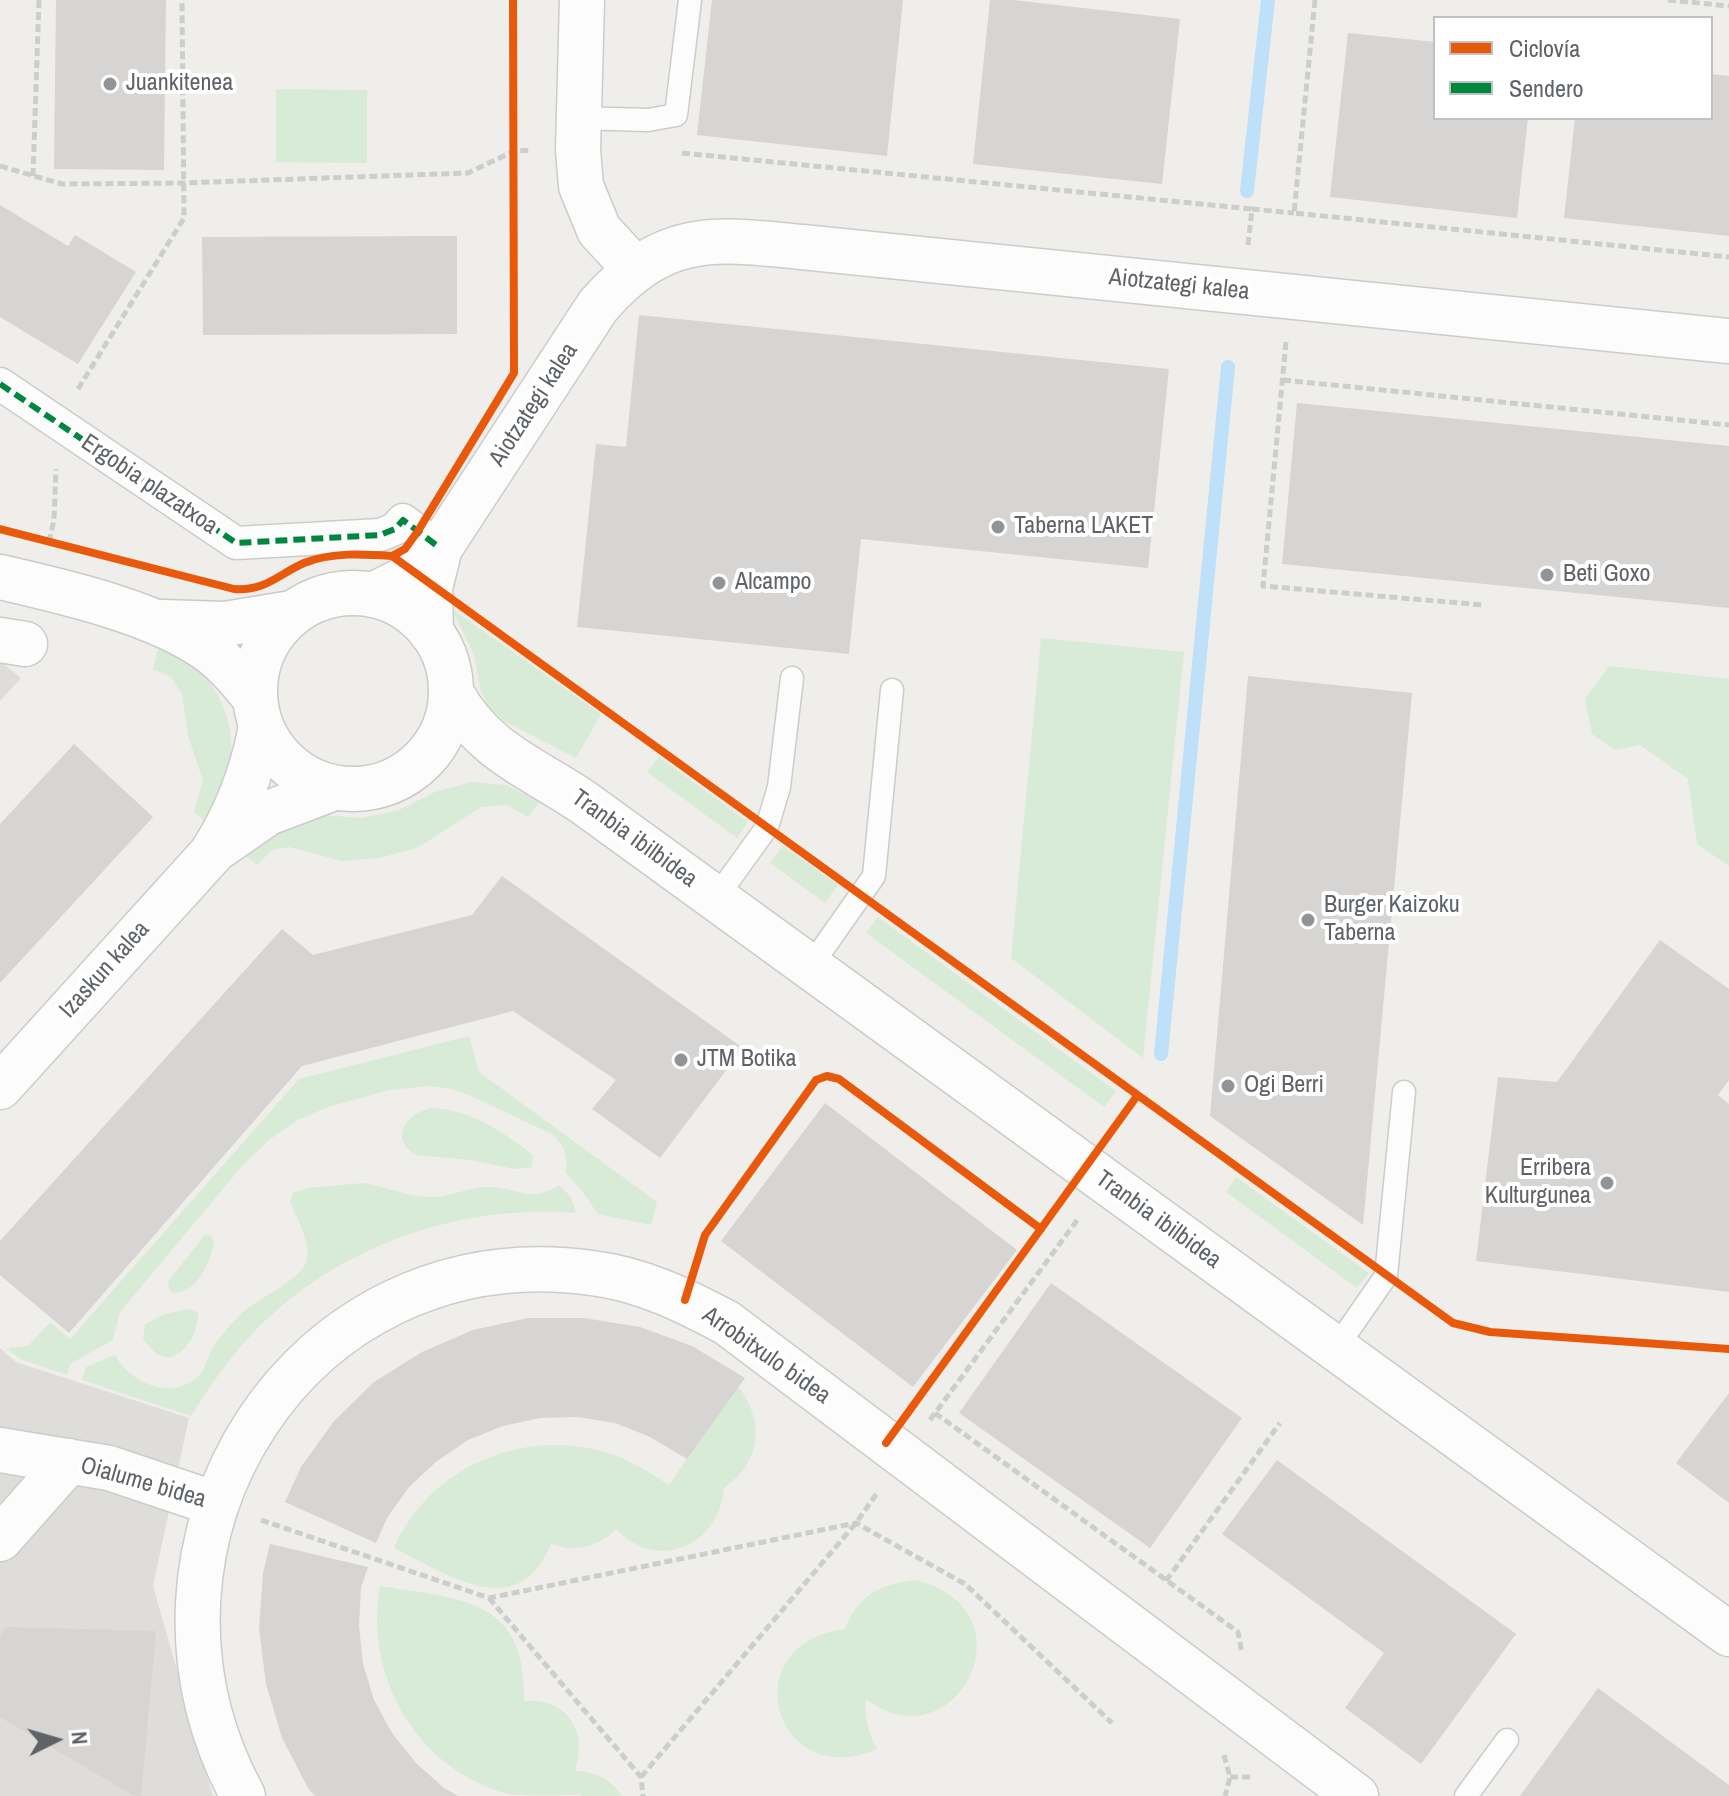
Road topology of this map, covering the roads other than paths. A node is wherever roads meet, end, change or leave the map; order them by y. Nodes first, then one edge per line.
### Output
1 (582, 0) edge
2 (690, 0) edge
3 (578, 134) junction
4 (635, 269) junction
5 (1729, 341) edge
6 (0, 384) edge
7 (440, 548) junction
8 (0, 577) edge
9 (375, 594) junction
10 (292, 613) junction
11 (157, 622) junction
12 (431, 632) junction
13 (792, 678) dead end
14 (892, 690) dead end
15 (452, 694) junction
16 (258, 712) junction
17 (505, 756) junction
18 (424, 760) junction
19 (334, 788) junction
20 (211, 854) junction
21 (716, 898) junction
22 (810, 967) junction
23 (0, 1087) edge
24 (1404, 1092) dead end
25 (1336, 1348) junction
26 (0, 1450) edge
27 (69, 1461) junction
28 (216, 1504) junction
29 (0, 1539) edge
30 (1729, 1634) edge
31 (1507, 1740) dead end
32 (243, 1796) edge
33 (1356, 1796) edge
34 (1466, 1796) edge

1 - 3 street
2 - 3 lane
3 - 4 street
4 - 5 street, Aiotzategi kalea
4 - 7 street, Aiotzategi kalea
6 - 7 street, Ergobia plazatxoa
7 - 9 street, Aiotzategi kalea
7 - 12 street, Aiotzategi kalea
8 - 11 street, Tranbia ibilbidea
9 - 10 street, Tranbia ibilbidea
9 - 12 street, Tranbia ibilbidea
10 - 11 street, Tranbia ibilbidea
10 - 16 street, Tranbia ibilbidea
11 - 16 street, Tranbia ibilbidea
12 - 15 street, Tranbia ibilbidea
13 - 21 lane
14 - 22 lane
15 - 17 street, Tranbia ibilbidea
15 - 18 street, Tranbia ibilbidea
16 - 19 street, Tranbia ibilbidea
16 - 20 street, Izaskun kalea
17 - 18 street, Tranbia ibilbidea
17 - 21 street, Tranbia ibilbidea
18 - 19 street, Tranbia ibilbidea
19 - 20 street, Izaskun kalea
20 - 23 street, Izaskun kalea
21 - 22 street, Tranbia ibilbidea
22 - 25 street, Tranbia ibilbidea
24 - 25 lane
25 - 30 street, Tranbia ibilbidea
26 - 27 street, Oialume bidea
27 - 28 street, Oialume bidea
27 - 29 street, Oialume bidea
28 - 32 street, Arrobitxulo bidea
28 - 33 street, Arrobitxulo bidea
31 - 34 lane

